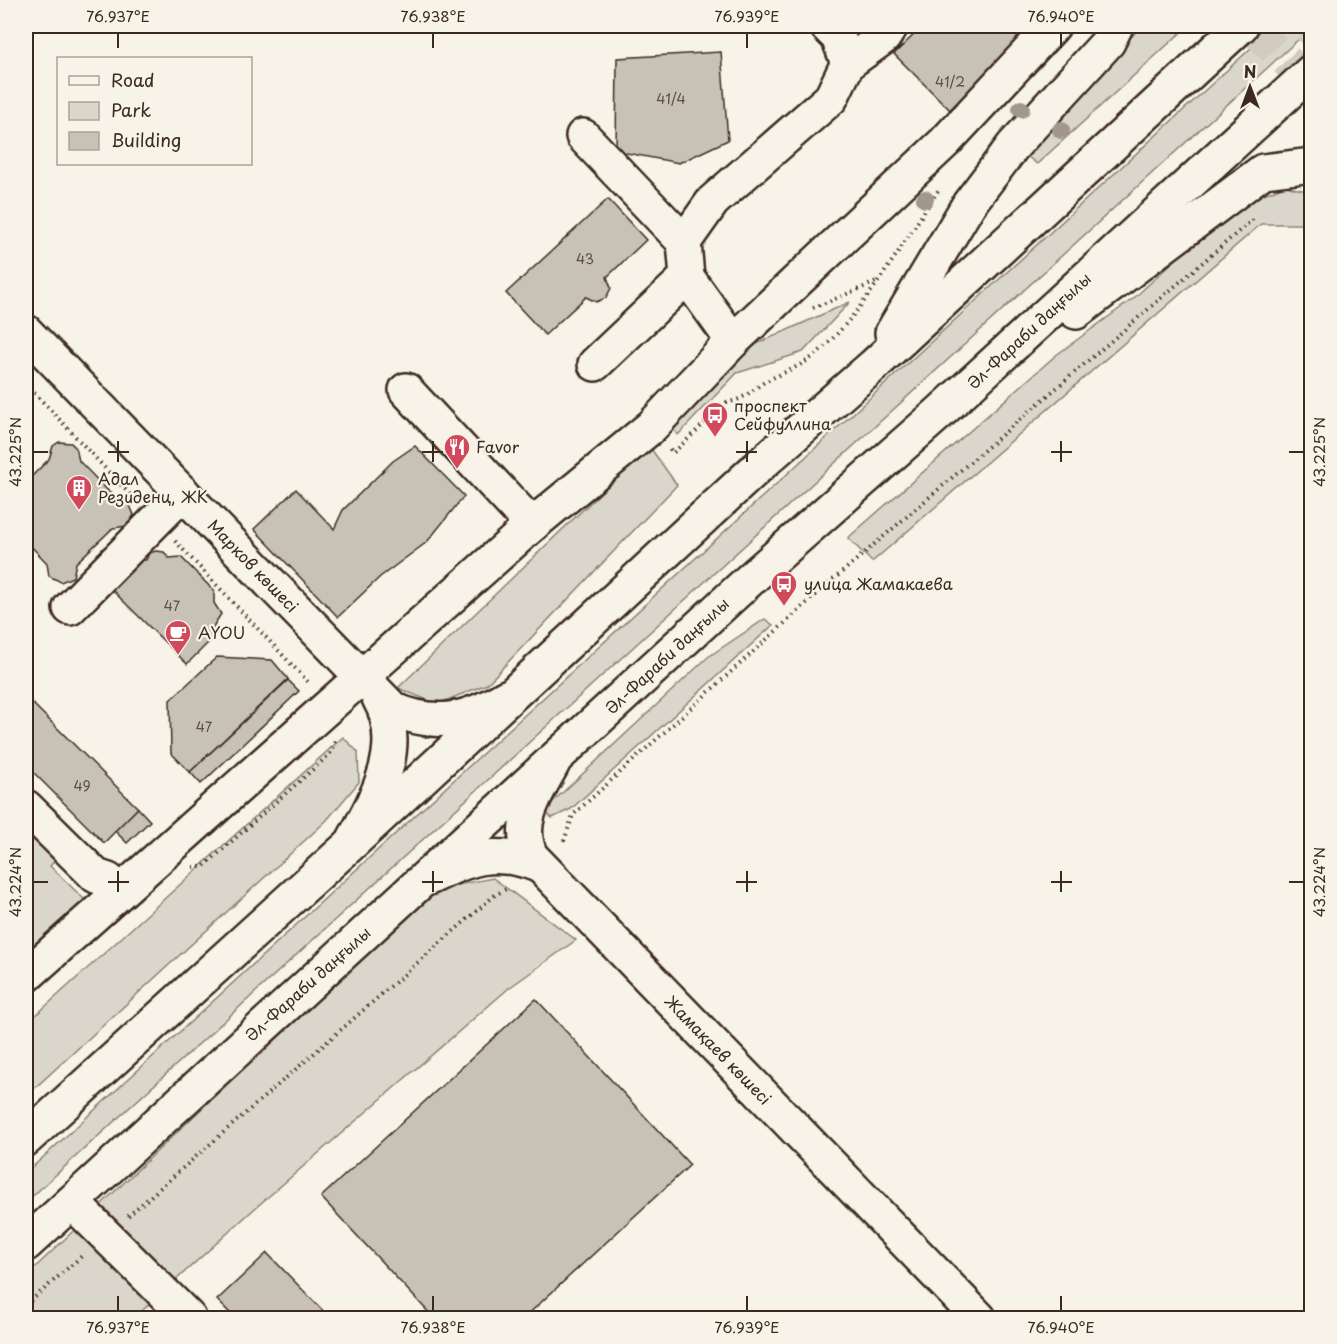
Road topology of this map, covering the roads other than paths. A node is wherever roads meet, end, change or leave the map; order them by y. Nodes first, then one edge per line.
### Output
1 (827, 26) edge
2 (891, 26) edge
3 (1053, 26) edge
4 (1116, 26) edge
5 (1241, 26) edge
6 (848, 63) junction
7 (1311, 71) edge
8 (583, 136) dead end
9 (1311, 165) edge
10 (684, 242) junction
11 (687, 277) junction
12 (26, 332) edge
13 (733, 341) junction
14 (595, 364) dead end
15 (873, 366) junction
16 (406, 390) dead end
17 (937, 415) junction
18 (183, 493) junction
19 (532, 525) junction
20 (70, 608) dead end
21 (371, 688) junction
22 (517, 691) junction
23 (554, 760) junction
24 (26, 807) edge
25 (351, 844) junction
26 (526, 875) junction
27 (418, 884) junction
28 (120, 891) junction
29 (26, 976) edge
30 (26, 1139) edge
31 (72, 1202) junction
32 (26, 1244) edge
33 (189, 1318) edge
34 (979, 1318) edge

1 - 6 main road
2 - 6 main road
3 - 13 main road
4 - 15 main road
5 - 15 main road
6 - 10 main road
7 - 17 main road, Әл-Фараби даңғылы
8 - 10 main road
9 - 17 main road
10 - 11 main road
11 - 13 main road
11 - 14 main road
12 - 18 main road, Марков көшесі
13 - 19 main road
15 - 22 main road
16 - 19 main road
17 - 23 main road, Әл-Фараби даңғылы
18 - 20 main road
18 - 21 main road, Марков көшесі
19 - 21 main road
21 - 22 main road
21 - 25 main road
21 - 28 main road
22 - 25 main road
23 - 26 main road, Жамақаев көшесі
23 - 27 main road, Әл-Фараби даңғылы
24 - 28 main road
25 - 30 main road
26 - 27 main road
26 - 34 main road, Жамақаев көшесі
27 - 31 main road, Әл-Фараби даңғылы
28 - 29 main road
31 - 32 main road, Әл-Фараби даңғылы
31 - 33 main road

